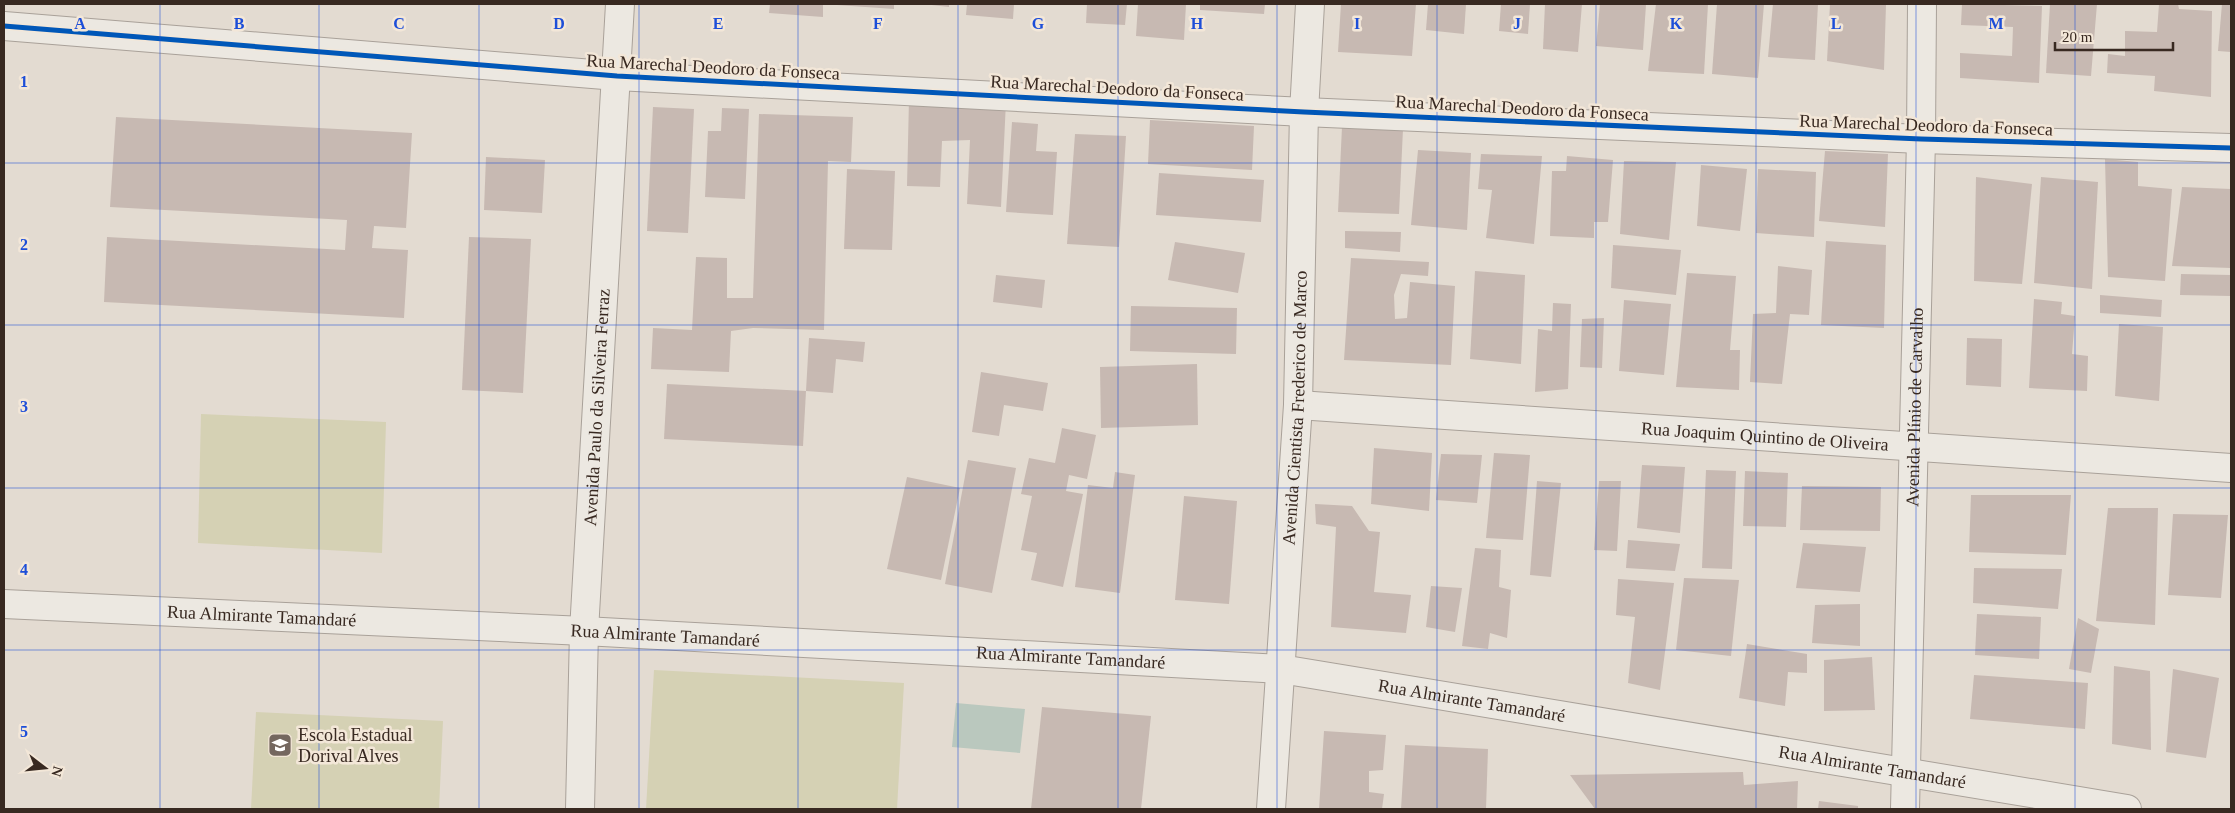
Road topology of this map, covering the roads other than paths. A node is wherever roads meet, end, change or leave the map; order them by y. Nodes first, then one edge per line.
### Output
1 (620, 4) edge
2 (1310, 4) edge
3 (1922, 4) edge
4 (4, 26) edge
5 (617, 76) junction
6 (1304, 112) junction
7 (1921, 139) junction
8 (2231, 148) edge
9 (1298, 405) junction
10 (1914, 445) junction
11 (2231, 468) edge
12 (4, 604) edge
13 (584, 631) junction
14 (1281, 669) junction
15 (1905, 774) junction
16 (580, 809) edge
17 (1271, 809) edge
18 (1905, 809) edge
19 (2127, 809) edge

1 - 5 street, Avenida Paulo da Silveira Ferraz
2 - 6 street, Avenida Cientista Frederico de Marco
3 - 7 street, Avenida Plínio de Carvalho
4 - 5 street, Rua Marechal Deodoro da Fonseca
5 - 6 street, Rua Marechal Deodoro da Fonseca
5 - 13 street, Avenida Paulo da Silveira Ferraz
6 - 7 street, Rua Marechal Deodoro da Fonseca
6 - 9 street, Avenida Cientista Frederico de Marco
7 - 8 street, Rua Marechal Deodoro da Fonseca
7 - 10 street, Avenida Plínio de Carvalho
9 - 10 street, Rua Joaquim Quintino de Oliveira
9 - 14 street, Avenida Cientista Frederico de Marco
10 - 11 street, Rua Joaquim Quintino de Oliveira
10 - 15 street, Avenida Plínio de Carvalho
12 - 13 street, Rua Almirante Tamandaré
13 - 14 street, Rua Almirante Tamandaré
13 - 16 street, Avenida Paulo da Silveira Ferraz
14 - 15 street, Rua Almirante Tamandaré
14 - 17 street, Avenida Cientista Frederico de Marco
15 - 18 street, Avenida Plínio de Carvalho
15 - 19 street, Rua Almirante Tamandaré

